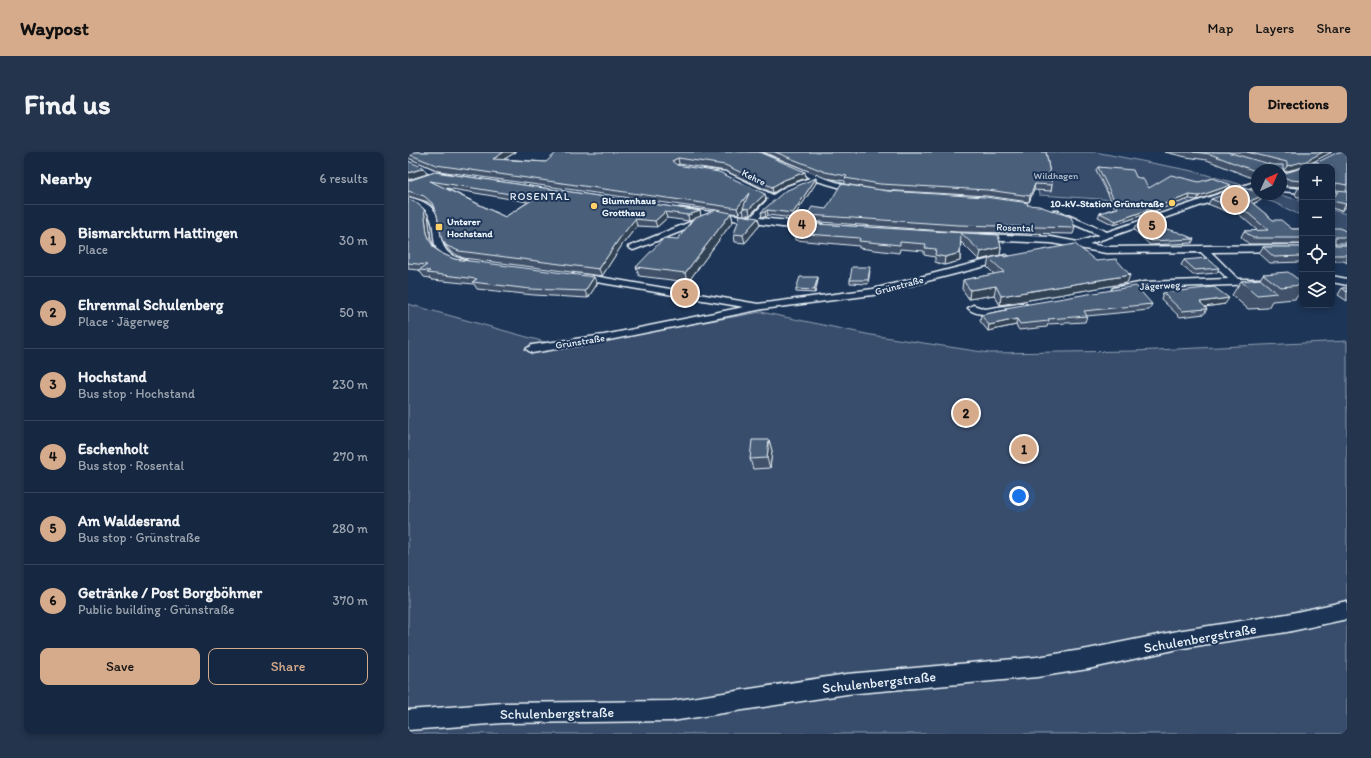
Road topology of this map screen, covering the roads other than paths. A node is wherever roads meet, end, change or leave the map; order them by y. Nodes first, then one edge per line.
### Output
1 (753, 152) edge
2 (408, 160) edge
3 (696, 170) edge
4 (1299, 170) edge
5 (1287, 173) edge
6 (1290, 174) junction
7 (1287, 175) edge
8 (460, 178) edge
9 (817, 178) junction
10 (1251, 185) edge
11 (1287, 190) edge
12 (1299, 191) edge
13 (868, 192) edge
14 (773, 198) junction
15 (408, 199) edge
16 (676, 209) edge
17 (1044, 209) edge
18 (716, 214) junction
19 (754, 220) junction
20 (830, 227) edge
21 (1106, 235) junction
22 (968, 237) edge
23 (1077, 246) junction
24 (634, 247) dead end
25 (1299, 248) edge
26 (1052, 250) edge
27 (1204, 250) junction
28 (1014, 256) edge
29 (472, 264) edge
30 (567, 276) edge
31 (1335, 280) edge
32 (1268, 281) edge
33 (1236, 282) junction
34 (1347, 282) edge
35 (1103, 292) edge
36 (1036, 304) edge
37 (763, 306) junction
38 (973, 308) dead end
39 (532, 349) dead end
40 (1347, 610) edge
41 (408, 720) edge

1 - 9 street
2 - 8 street
3 - 14 street, Kehre
4 - 6 street
5 - 6 street
6 - 7 street
9 - 13 street
9 - 14 street
10 - 21 street
11 - 12 street
14 - 19 street
15 - 29 street
16 - 18 street
17 - 21 street
18 - 19 street
18 - 24 street
19 - 20 street
21 - 23 street
22 - 23 street, Rosental
23 - 26 street
23 - 27 street
25 - 27 street
27 - 33 street
28 - 37 street, Grünstraße
30 - 37 street
31 - 34 street
32 - 33 street, Jägerweg
33 - 35 street, Jägerweg
36 - 38 street
37 - 39 street, Grünstraße
40 - 41 street, Schulenbergstraße

